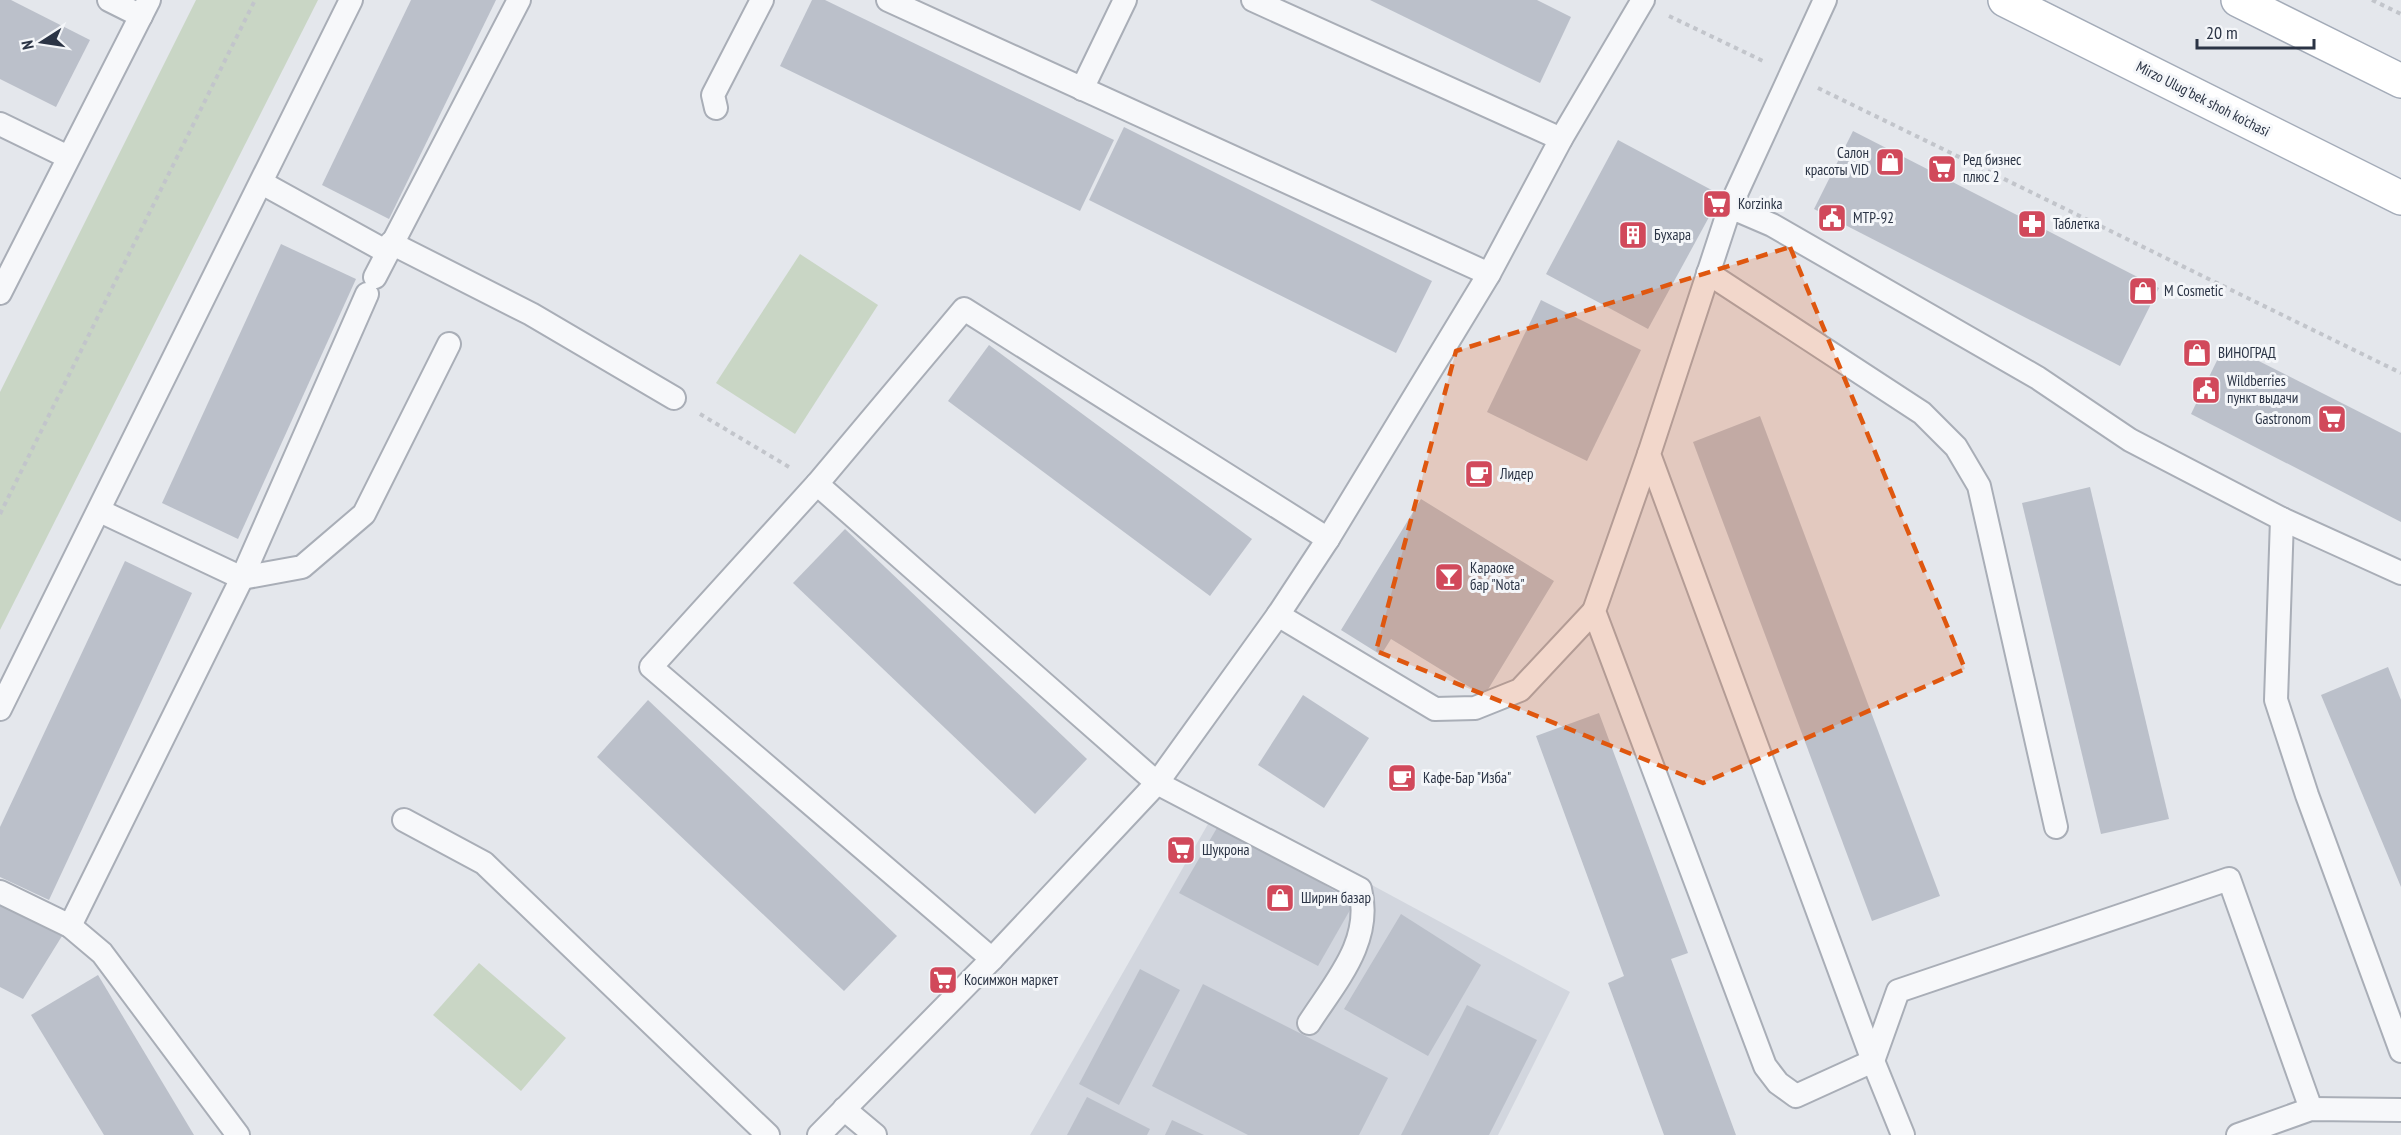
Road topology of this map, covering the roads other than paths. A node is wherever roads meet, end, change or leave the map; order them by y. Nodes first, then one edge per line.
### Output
1 (109, 0) edge
2 (351, 0) edge
3 (519, 0) edge
4 (762, 0) edge
5 (888, 0) edge
6 (1125, 0) edge
7 (1253, 0) edge
8 (1825, 0) edge
9 (2005, 0) edge
10 (2238, 0) edge
11 (1643, 1) edge
12 (145, 8) edge
13 (2401, 81) edge
14 (1082, 89) junction
15 (716, 108) dead end
16 (0, 124) edge
17 (1561, 139) junction
18 (68, 157) junction
19 (262, 183) junction
20 (2401, 198) edge
21 (1730, 207) junction
22 (389, 247) junction
23 (1708, 273) junction
24 (1489, 274) junction
25 (0, 293) edge
26 (449, 344) dead end
27 (674, 398) road end
28 (1649, 454) junction
29 (817, 484) junction
30 (100, 511) junction
31 (2282, 519) junction
32 (1328, 539) junction
33 (2401, 573) edge
34 (242, 578) junction
35 (1594, 611) junction
36 (1278, 615) junction
37 (0, 709) edge
38 (1156, 783) junction
39 (404, 820) dead end
40 (2056, 827) dead end
41 (0, 892) edge
42 (70, 926) junction
43 (992, 959) junction
44 (1309, 1023) dead end
45 (2401, 1051) edge
46 (1873, 1061) junction
47 (844, 1109) junction
48 (2311, 1109) junction
49 (2401, 1110) edge
50 (238, 1135) edge
51 (768, 1135) edge
52 (819, 1135) edge
53 (875, 1135) edge
54 (1903, 1135) edge
55 (2238, 1135) edge

1 - 12 lane
2 - 19 lane
3 - 22 lane
4 - 15 lane
5 - 14 lane
6 - 14 lane
7 - 17 lane
8 - 21 lane
9 - 20 main road, Mirzo Ulug'bek shoh ko'chasi
10 - 13 main road
11 - 17 lane
12 - 18 lane
14 - 24 lane
16 - 18 lane
17 - 24 lane
18 - 25 lane
19 - 22 lane
19 - 30 lane
21 - 23 lane
21 - 31 lane
22 - 27 lane
22 - 34 lane
23 - 28 lane
23 - 40 lane
24 - 32 lane
26 - 34 lane
28 - 35 lane
28 - 46 lane
29 - 32 lane
29 - 38 lane
29 - 43 lane
30 - 34 lane
30 - 37 lane
31 - 33 lane
31 - 45 lane
32 - 36 lane
34 - 42 lane
35 - 36 lane
35 - 46 lane
36 - 38 lane
38 - 43 lane
38 - 44 lane
39 - 51 lane
41 - 42 lane
42 - 50 lane
43 - 47 lane
46 - 48 lane
46 - 54 lane
47 - 52 lane
47 - 53 lane
48 - 49 lane
48 - 55 lane

